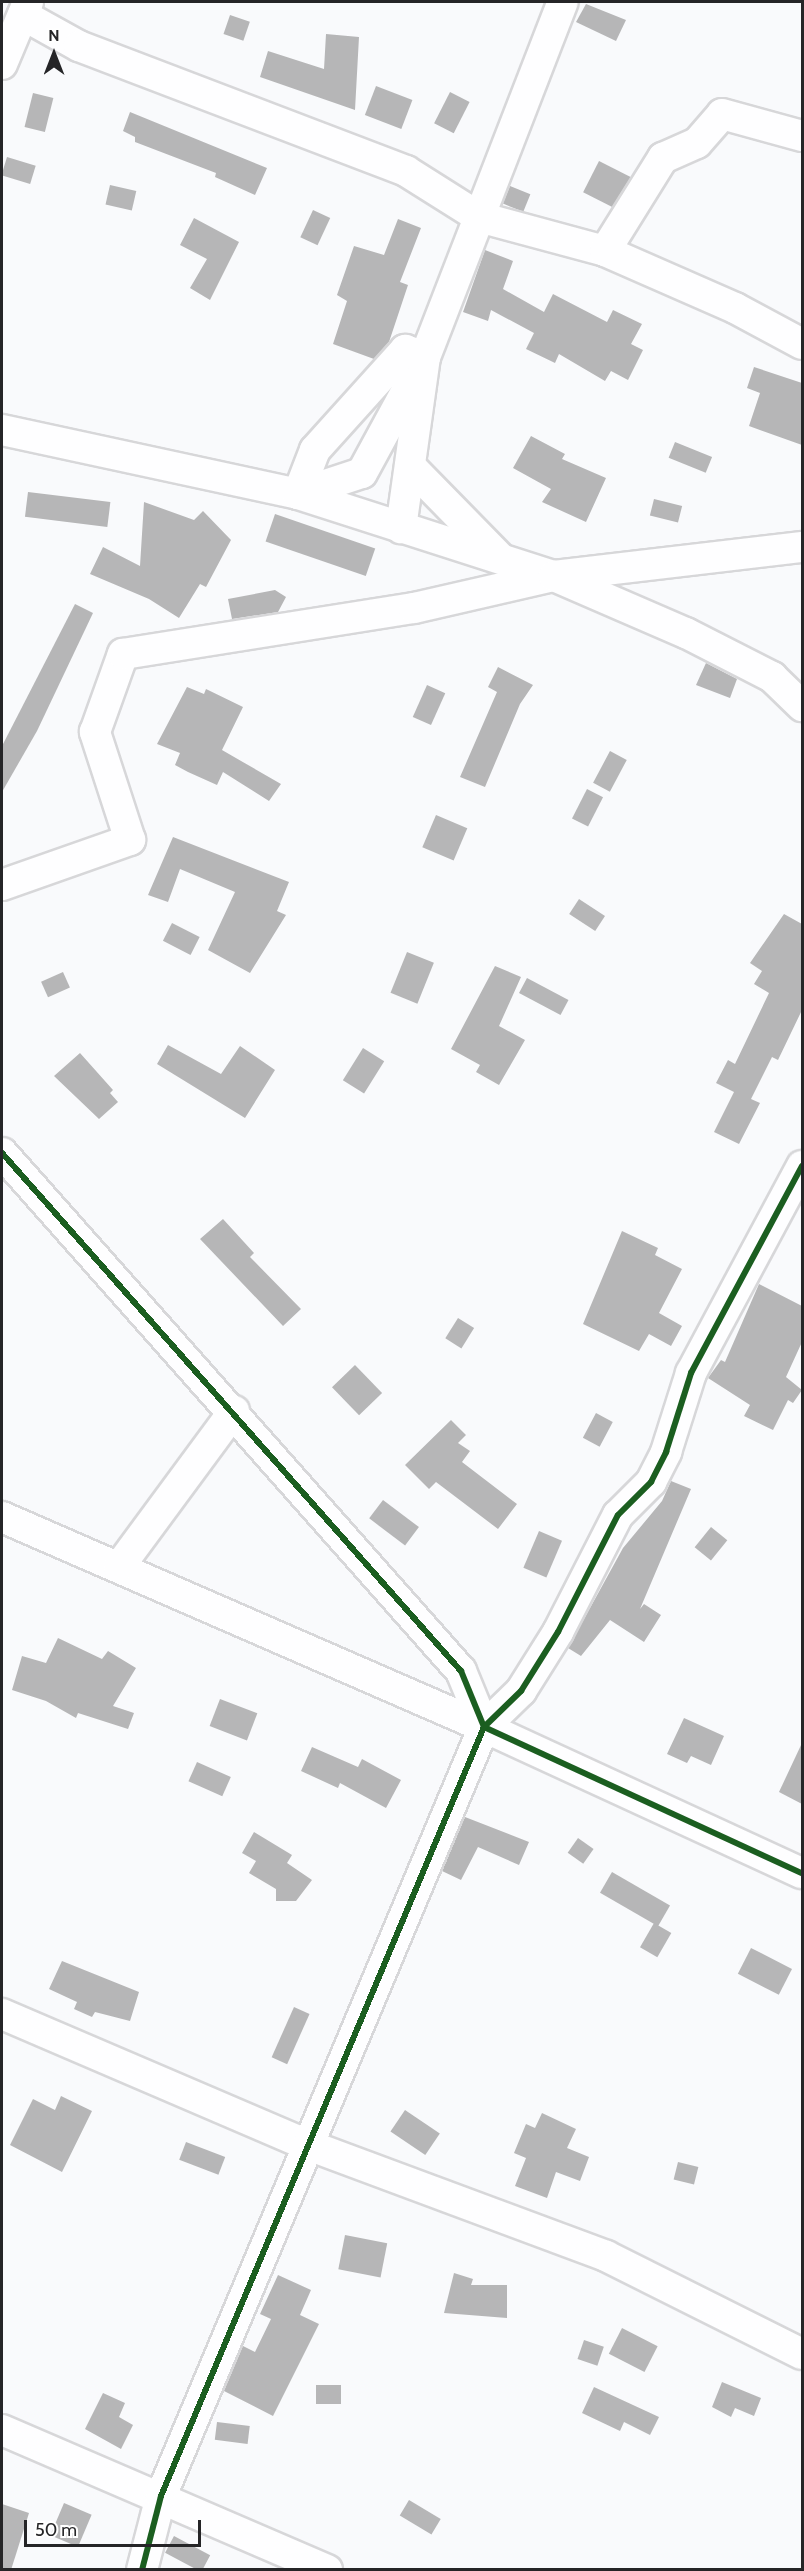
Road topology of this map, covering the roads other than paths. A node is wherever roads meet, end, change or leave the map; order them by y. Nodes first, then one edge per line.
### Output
1 (563, 2) edge
2 (26, 8) edge
3 (2, 64) edge
4 (802, 136) edge
5 (479, 217) junction
6 (605, 251) junction
7 (802, 344) edge
8 (425, 357) junction
9 (2, 430) edge
10 (410, 466) junction
11 (298, 494) junction
12 (401, 528) junction
13 (802, 547) edge
14 (501, 559) junction
15 (554, 576) junction
16 (802, 706) edge
17 (2, 885) edge
18 (2, 1153) edge
19 (802, 1166) edge
20 (234, 1411) junction
21 (2, 1517) edge
22 (119, 1568) junction
23 (484, 1727) junction
24 (802, 1873) edge
25 (2, 2014) edge
26 (308, 2145) junction
27 (802, 2354) edge
28 (2, 2430) edge
29 (161, 2496) junction
30 (141, 2570) edge
31 (327, 2570) edge

1 - 5 street
2 - 3 street
2 - 5 street
4 - 6 street
5 - 6 street
5 - 8 street
6 - 7 street
8 - 10 street
8 - 11 street
8 - 11 street
9 - 11 street
10 - 12 street
10 - 14 street
11 - 12 street
12 - 14 street
13 - 15 street
14 - 15 street
15 - 16 street
15 - 17 street
18 - 20 street
19 - 23 street
20 - 22 street
20 - 23 street
21 - 22 street
22 - 23 street
23 - 24 street
23 - 26 street
25 - 26 street
26 - 27 street
26 - 29 street
28 - 29 street
29 - 30 street
29 - 31 street

